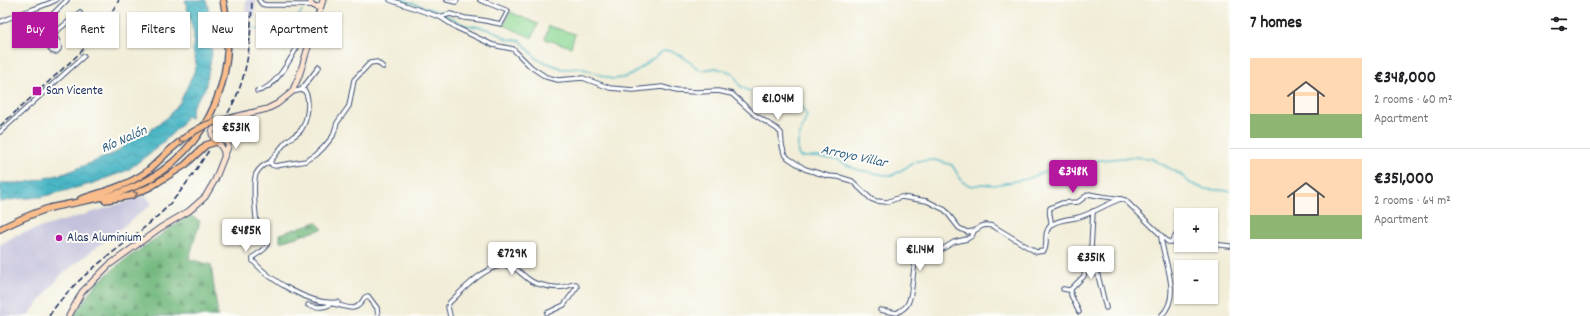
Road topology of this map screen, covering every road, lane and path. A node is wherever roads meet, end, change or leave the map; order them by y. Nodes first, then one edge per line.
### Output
1 (56, 0) edge
2 (67, 0) edge
3 (223, 0) edge
4 (259, 0) edge
5 (323, 0) edge
6 (390, 0) edge
7 (447, 0) edge
8 (457, 0) edge
9 (480, 0) edge
10 (313, 3) edge
11 (55, 12) edge
12 (441, 17) junction
13 (0, 22) edge
14 (66, 24) edge
15 (58, 30) edge
16 (52, 35) joint
17 (295, 48) edge
18 (307, 48) edge
19 (84, 56) dead end
20 (383, 67) dead end
21 (319, 68) dead end
22 (301, 90) junction
23 (257, 91) dead end
24 (292, 92) junction
25 (251, 112) junction
26 (217, 124) junction
27 (0, 132) edge
28 (230, 138) junction
29 (218, 142) junction
30 (224, 157) junction
31 (270, 162) junction
32 (1121, 199) junction
33 (69, 205) junction
34 (50, 209) junction
35 (1093, 211) junction
36 (1051, 225) junction
37 (0, 229) edge
38 (974, 231) junction
39 (1161, 236) junction
40 (1174, 238) edge
41 (1218, 245) edge
42 (1230, 246) edge
43 (1092, 250) junction
44 (1071, 288) junction
45 (1063, 289) dead end
46 (338, 302) dead end
47 (332, 303) junction
48 (308, 305) dead end
49 (1106, 308) dead end
50 (880, 310) dead end
51 (1078, 312) dead end
52 (547, 313) dead end
53 (69, 316) edge
54 (378, 316) edge
55 (450, 316) edge
56 (1161, 316) edge

1 - 13 street
2 - 11 street
3 - 33 main road
4 - 10 street
5 - 10 street
6 - 12 street
7 - 8 street
9 - 12 street
12 - 38 street
14 - 15 street
16 - 16 street
17 - 23 street
18 - 24 street
19 - 27 street
20 - 31 street
21 - 22 street
22 - 24 street
22 - 31 street
24 - 25 street
25 - 26 street
25 - 28 street
26 - 28 street
26 - 29 street
26 -> 34 main road, bridge
28 - 29 street
28 - 30 street
29 - 30 street
33 -> 29 main road
30 - 53 street
31 - 47 street
32 - 35 street
32 - 36 street
32 - 39 street
33 - 34 main road
34 - 37 main road
35 - 36 street
35 - 43 street
36 - 38 street
38 - 50 street
39 - 40 street
39 - 56 street
41 - 42 street
43 - 44 street
43 - 49 street
44 - 45 street
44 - 51 street
46 - 47 street
47 - 48 street
47 - 54 street
52 - 55 street

